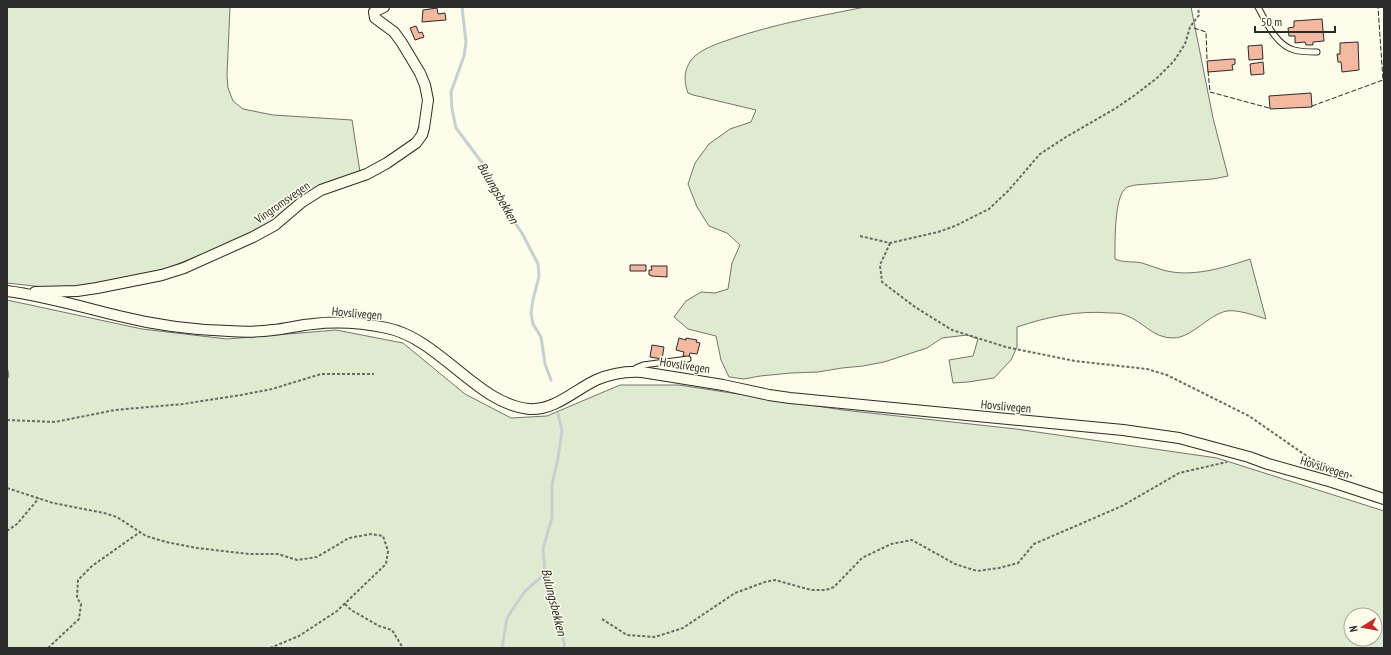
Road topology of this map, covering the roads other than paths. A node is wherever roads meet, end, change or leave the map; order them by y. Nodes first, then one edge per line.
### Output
1 (384, 7) edge
2 (1258, 7) edge
3 (1317, 52) dead end
4 (7, 291) edge
5 (20, 293) junction
6 (688, 359) dead end
7 (633, 371) junction
8 (1384, 499) edge

1 - 5 street, Vingromsvegen
2 - 3 lane
4 - 5 street, Hovslivegen
5 - 7 street, Hovslivegen
6 - 7 lane
7 - 8 street, Hovslivegen

